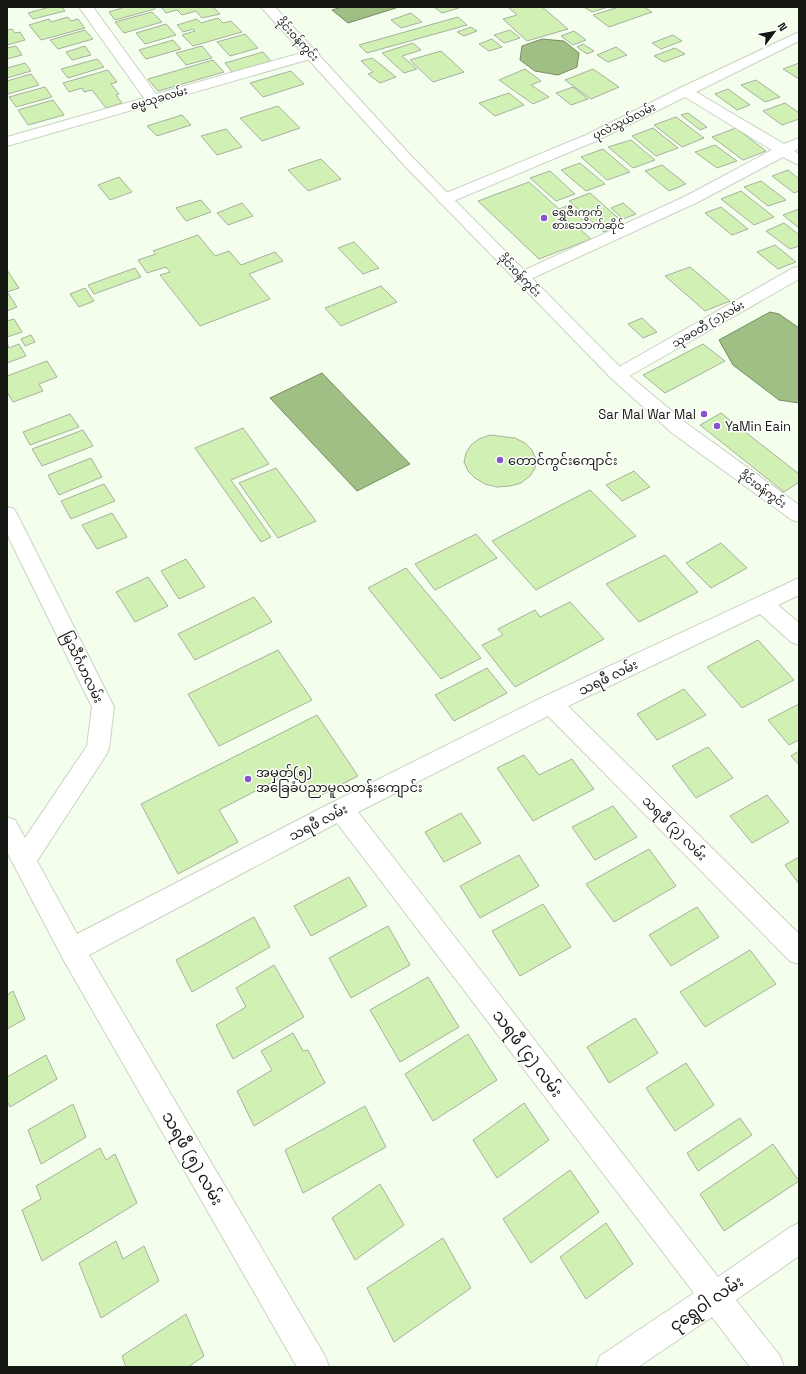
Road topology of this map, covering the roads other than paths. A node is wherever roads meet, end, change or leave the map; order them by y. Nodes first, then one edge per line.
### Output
1 (86, 7) edge
2 (268, 7) edge
3 (799, 36) edge
4 (312, 54) junction
5 (685, 91) junction
6 (153, 100) junction
7 (12, 136) edge
8 (799, 142) edge
9 (784, 150) junction
10 (799, 160) edge
11 (445, 199) junction
12 (799, 272) edge
13 (522, 278) junction
14 (618, 375) junction
15 (7, 514) edge
16 (799, 515) edge
17 (799, 586) edge
18 (763, 604) junction
19 (799, 636) edge
20 (551, 704) junction
21 (342, 809) junction
22 (7, 828) edge
23 (25, 859) junction
24 (72, 950) junction
25 (799, 952) edge
26 (799, 1238) edge
27 (716, 1297) junction
28 (314, 1367) edge
29 (612, 1367) edge
30 (768, 1367) edge

1 - 6 street
2 - 4 street, ဒိုင်းဝန်ကွင်း
3 - 5 street, ပုလဲသွယ်လမ်း
4 - 6 street, ဓမ္မသုခလမ်း
4 - 11 street, ဒိုင်းဝန်ကွင်း
5 - 9 street
5 - 11 street, ပုလဲသွယ်လမ်း
6 - 7 street, ဓမ္မသုခလမ်း
8 - 9 street
9 - 10 street
9 - 13 street
11 - 13 street, ဒိုင်းဝန်ကွင်း
12 - 14 street, သုခဝတီ (၁)လမ်း
13 - 14 street, ဒိုင်းဝန်ကွင်း
14 - 16 street, ဒိုင်းဝန်ကွင်း
15 - 23 street, မြသီင်္ဂဟလမ်း
17 - 18 street, သရဖီ လမ်း
18 - 19 street
18 - 20 street, သရဖီ လမ်း
20 - 21 street, သရဖီ လမ်း
20 - 25 street, သရဖီ (၃) လမ်း
21 - 24 street, သရဖီ လမ်း
21 - 27 street, သရဖီ (၄) လမ်း
22 - 23 street
23 - 24 street
24 - 28 street, သရဖီ (၅) လမ်း
26 - 27 street, ငုရွှေဝါ လမ်း
27 - 29 street, ငုရွှေဝါ လမ်း
27 - 30 street, သရဖီ (၄) လမ်း

